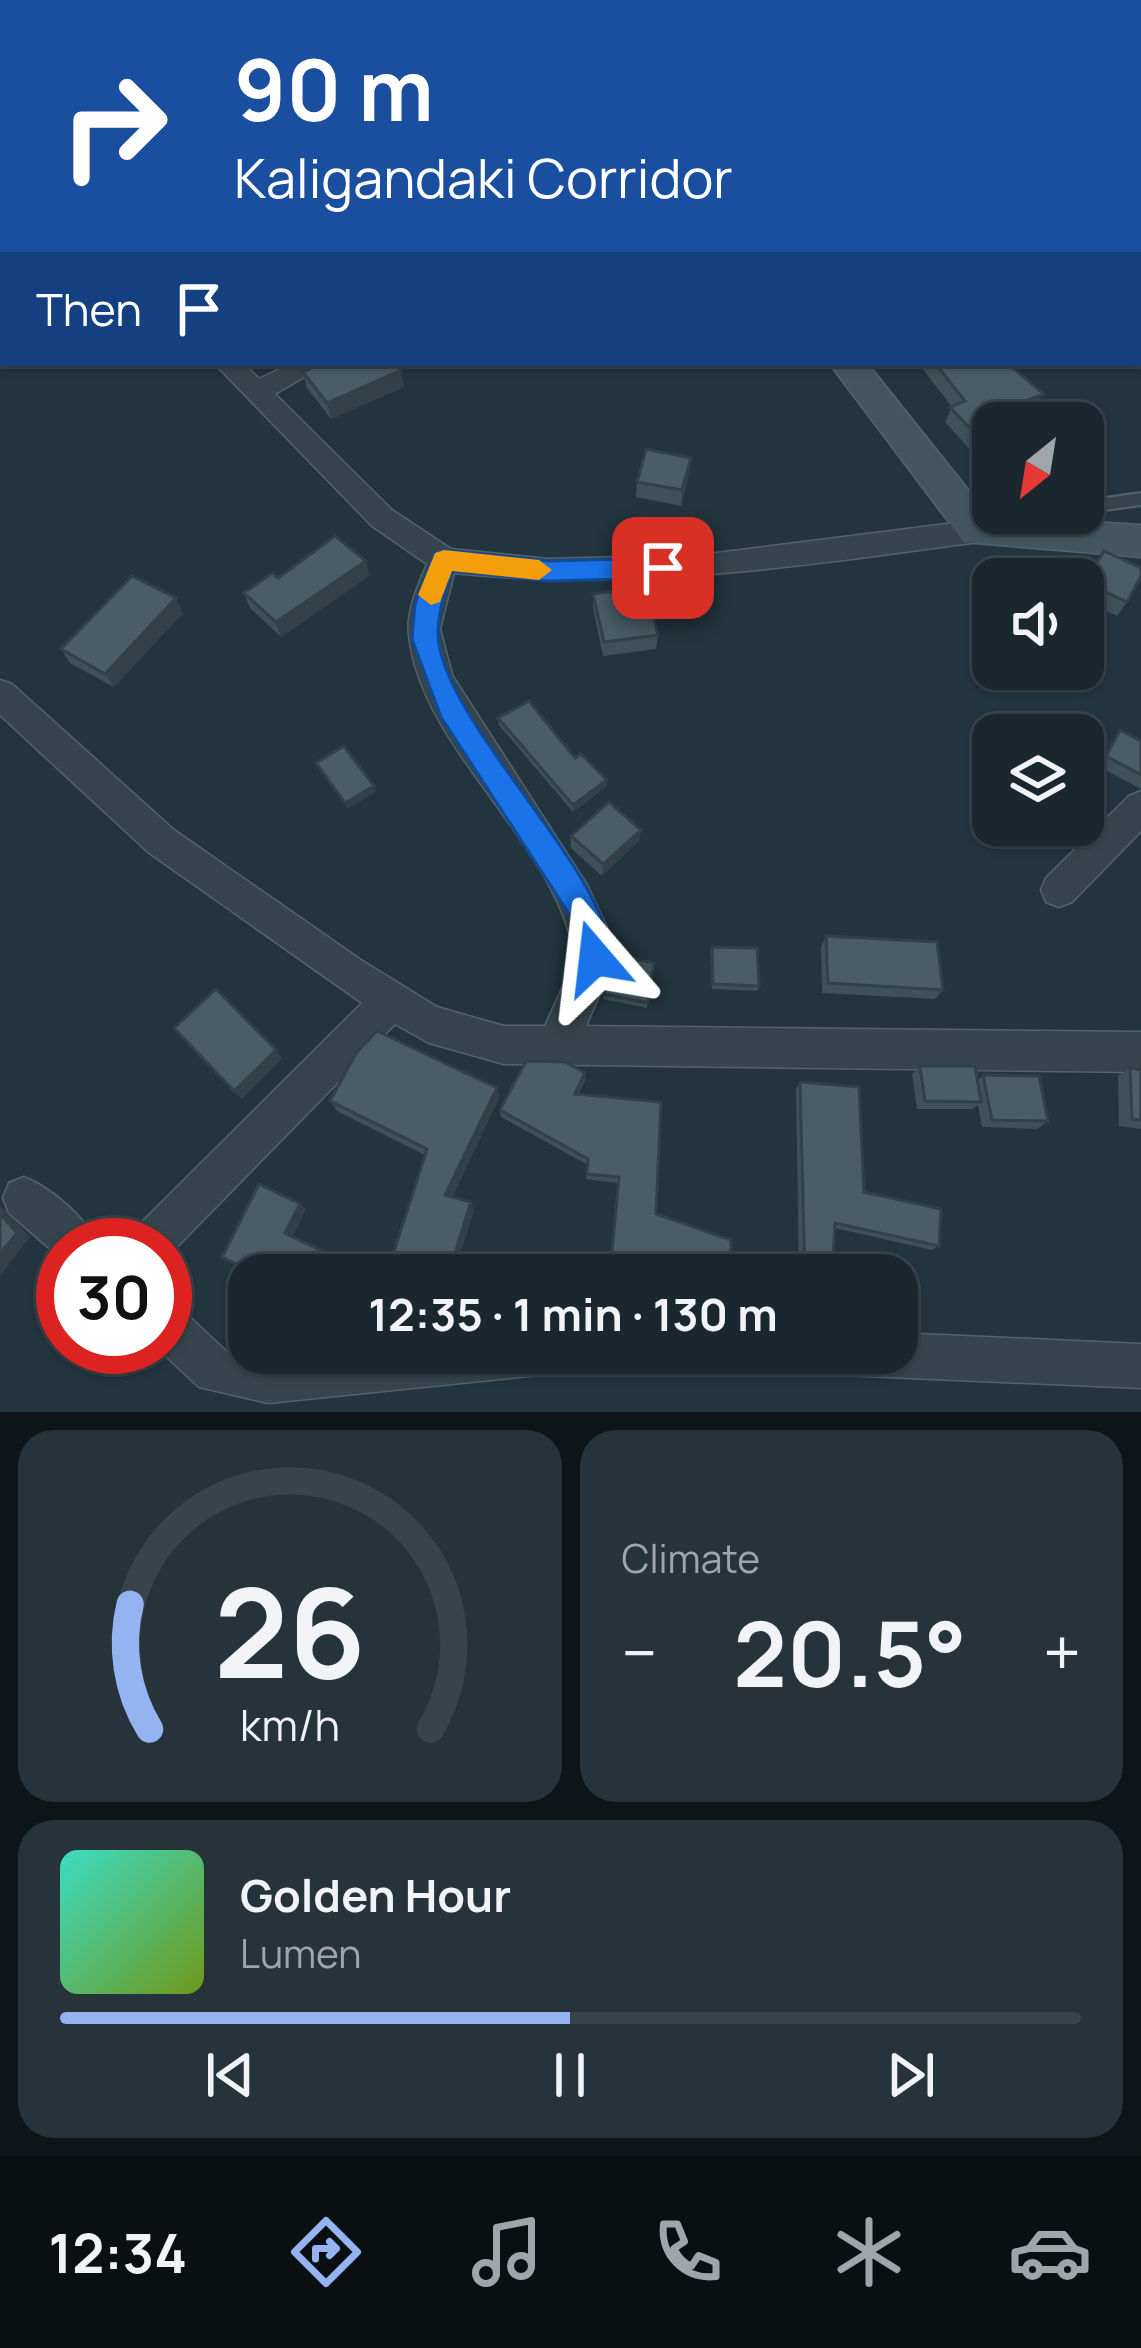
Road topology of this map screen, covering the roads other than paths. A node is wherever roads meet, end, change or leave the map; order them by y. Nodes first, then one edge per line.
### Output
1 (230, 366) edge
2 (309, 366) edge
3 (849, 366) edge
4 (256, 392) junction
5 (1141, 499) edge
6 (1104, 510) edge
7 (972, 524) edge
8 (1104, 529) edge
9 (972, 533) edge
10 (1141, 541) edge
11 (444, 560) junction
12 (0, 694) edge
13 (1141, 807) edge
14 (1059, 890) dead end
15 (391, 1001) junction
16 (557, 1044) junction
17 (1141, 1052) edge
18 (24, 1198) dead end
19 (47, 1218) edge
20 (176, 1218) edge
21 (192, 1350) edge
22 (918, 1356) edge
23 (1141, 1366) edge
24 (228, 1373) edge
25 (231, 1374) edge
26 (336, 1374) edge

1 - 4 street
2 - 4 street
3 - 7 main road
4 - 11 street
5 - 6 lane
8 - 10 main road
9 - 11 street
11 - 16 street
12 - 15 street
13 - 14 street
15 - 16 street
15 - 20 street
16 - 17 street
18 - 19 street
21 - 24 street
22 - 23 street
25 - 26 street

